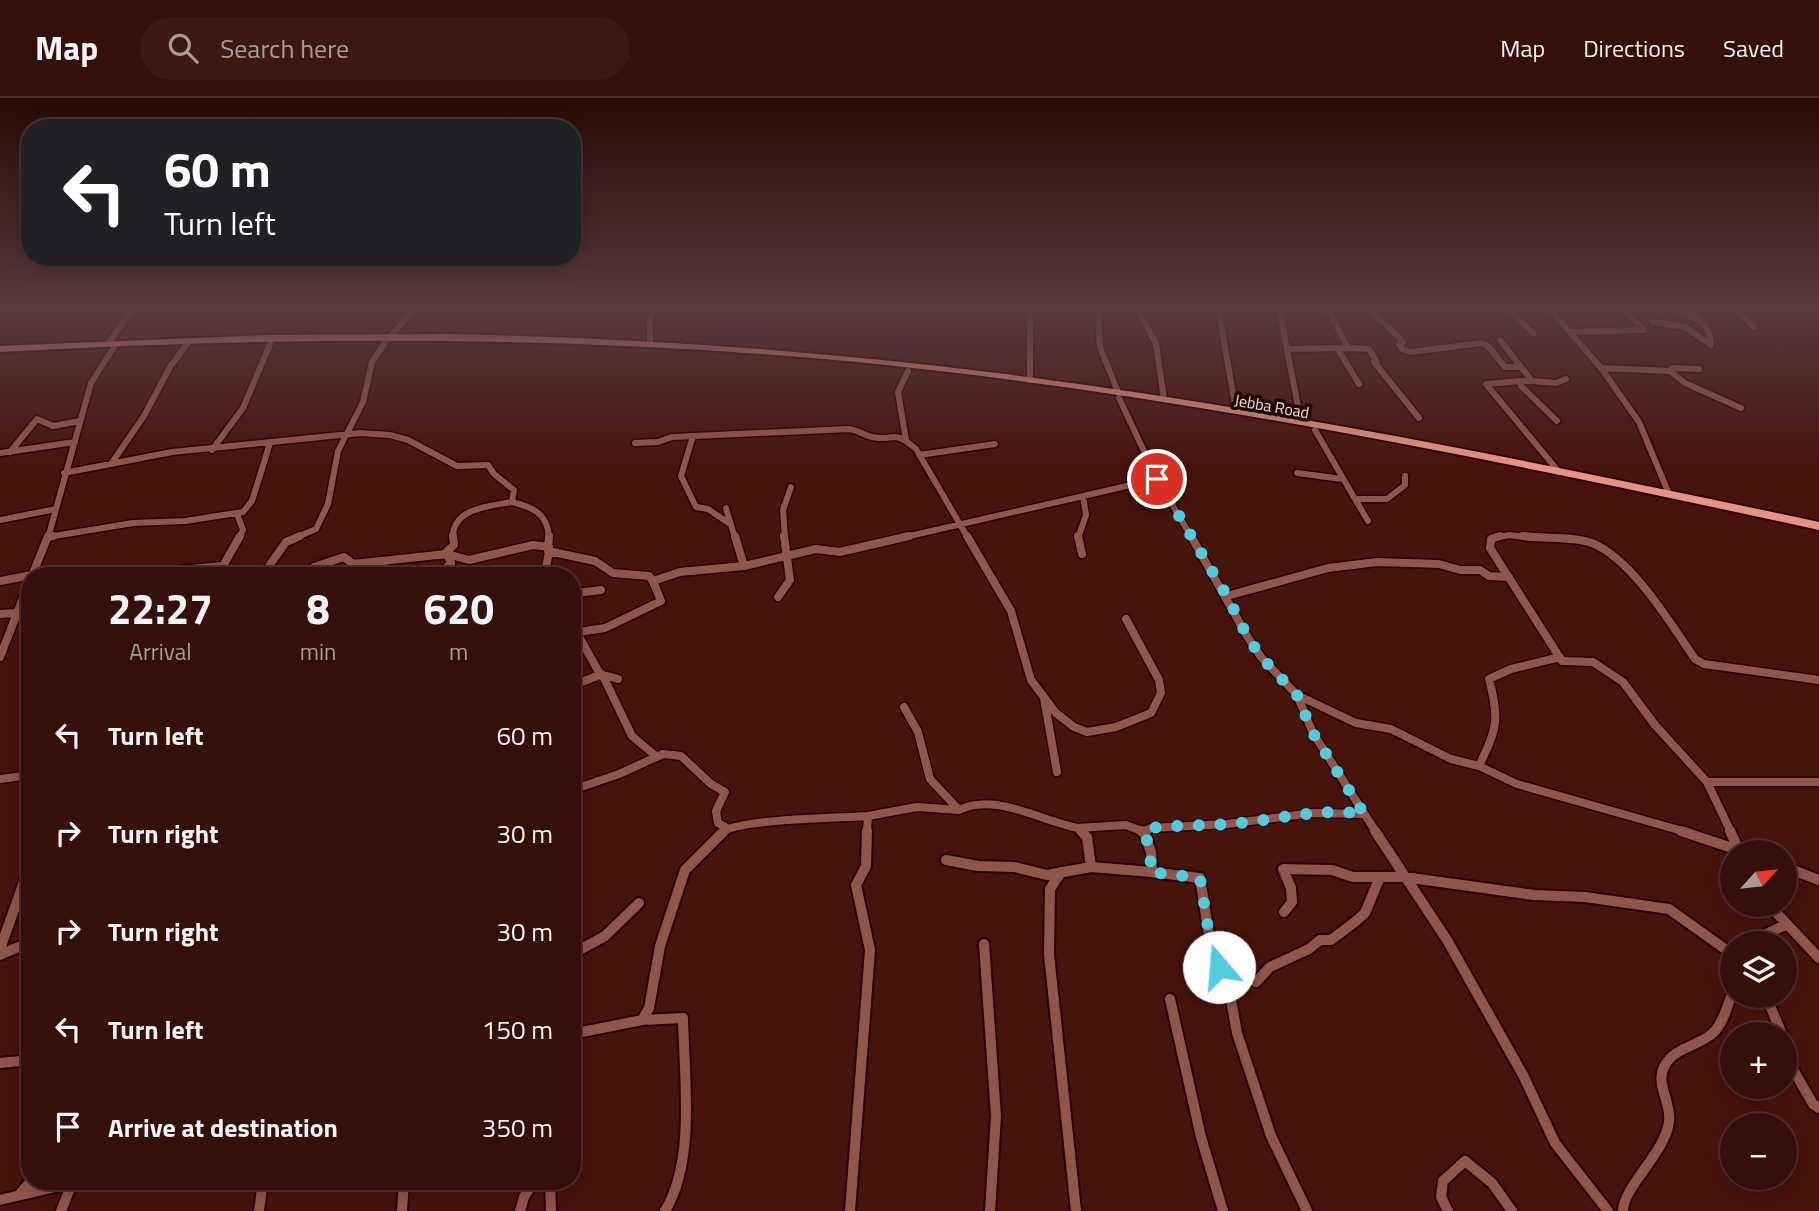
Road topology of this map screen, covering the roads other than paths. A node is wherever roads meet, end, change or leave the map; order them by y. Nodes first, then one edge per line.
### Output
1 (104, 360) edge
2 (175, 360) edge
3 (263, 360) edge
4 (373, 360) edge
5 (785, 360) edge
6 (852, 360) edge
7 (1030, 360) edge
8 (1105, 360) edge
9 (1158, 360) edge
10 (1227, 360) edge
11 (1292, 360) edge
12 (1344, 360) edge
13 (1376, 360) edge
14 (1499, 360) edge
15 (1515, 360) edge
16 (1594, 360) edge
17 (1521, 367) junction
18 (1601, 368) junction
19 (1699, 369) dead end
20 (908, 371) junction
21 (1670, 371) junction
22 (1566, 379) dead end
23 (1030, 380) junction
24 (1521, 381) junction
25 (1532, 381) junction
26 (1359, 384) dead end
27 (1119, 395) junction
28 (1164, 399) junction
29 (1741, 408) dead end
30 (1236, 410) junction
31 (1419, 418) dead end
32 (80, 421) junction
33 (1557, 421) dead end
34 (1301, 422) junction
35 (1315, 430) junction
36 (344, 436) junction
37 (693, 436) junction
38 (905, 440) junction
39 (75, 442) junction
40 (270, 443) junction
41 (635, 443) dead end
42 (995, 444) dead end
43 (212, 450) junction
44 (10, 452) junction
45 (0, 453) edge
46 (919, 455) junction
47 (111, 464) junction
48 (1559, 472) junction
49 (64, 473) junction
50 (1297, 473) dead end
51 (1405, 476) dead end
52 (1157, 479) junction
53 (1342, 479) junction
54 (791, 487) dead end
55 (1669, 494) junction
56 (1083, 496) junction
57 (1355, 499) junction
58 (512, 502) junction
59 (56, 509) junction
60 (726, 509) dead end
61 (237, 514) junction
62 (0, 520) edge
63 (1368, 522) dead end
64 (730, 524) junction
65 (957, 524) junction
66 (1819, 528) edge
67 (48, 537) junction
68 (549, 550) junction
69 (447, 554) junction
70 (1082, 554) dead end
71 (788, 555) junction
72 (383, 562) junction
73 (744, 566) junction
74 (35, 567) edge
75 (212, 567) edge
76 (268, 567) edge
77 (314, 567) edge
78 (382, 567) edge
79 (447, 567) edge
80 (545, 567) edge
81 (21, 578) edge
82 (1509, 578) junction
83 (0, 581) edge
84 (653, 581) junction
85 (601, 590) dead end
86 (581, 592) edge
87 (1227, 596) junction
88 (778, 597) dead end
89 (21, 599) edge
90 (15, 612) junction
91 (0, 614) edge
92 (1126, 619) dead end
93 (581, 632) edge
94 (581, 642) edge
95 (0, 657) edge
96 (1560, 657) junction
97 (602, 674) junction
98 (618, 679) dead end
99 (1819, 680) edge
100 (581, 682) edge
101 (1297, 695) junction
102 (1044, 698) junction
103 (904, 707) dead end
104 (657, 757) junction
105 (1479, 765) junction
106 (1057, 772) dead end
107 (21, 776) edge
108 (0, 779) edge
109 (1707, 782) junction
110 (1819, 782) edge
111 (581, 787) edge
112 (959, 810) junction
113 (1364, 814) junction
114 (868, 816) junction
115 (727, 828) junction
116 (1077, 828) junction
117 (1144, 832) junction
118 (1735, 840) edge
119 (1720, 845) edge
120 (946, 860) dead end
121 (1091, 867) junction
122 (1061, 872) junction
123 (1150, 872) junction
124 (1797, 872) edge
125 (1380, 877) junction
126 (1404, 877) junction
127 (1819, 880) edge
128 (21, 890) edge
129 (639, 903) dead end
130 (1284, 912) dead end
131 (1780, 917) edge
132 (1787, 924) junction
133 (1772, 931) edge
134 (984, 944) dead end
135 (1720, 945) edge
136 (21, 946) edge
137 (0, 949) edge
138 (581, 949) edge
139 (0, 955) edge
140 (1819, 958) edge
141 (1256, 982) dead end
142 (1170, 999) dead end
143 (1726, 1008) edge
144 (642, 1020) junction
145 (581, 1032) edge
146 (21, 1061) edge
147 (0, 1063) edge
148 (1797, 1076) edge
149 (1819, 1108) edge
150 (23, 1190) edge
151 (42, 1190) edge
152 (71, 1190) edge
153 (262, 1190) edge
154 (403, 1190) edge
155 (528, 1190) edge
156 (550, 1190) edge
157 (18, 1196) junction
158 (0, 1200) edge
159 (61, 1211) edge
160 (259, 1211) edge
161 (402, 1211) edge
162 (520, 1211) edge
163 (551, 1211) edge
164 (665, 1211) edge
165 (850, 1211) edge
166 (990, 1211) edge
167 (1076, 1211) edge
168 (1223, 1211) edge
169 (1307, 1211) edge
170 (1448, 1211) edge
171 (1512, 1211) edge
172 (1608, 1211) edge
173 (1623, 1211) edge

1 - 32 street
2 - 47 street
3 - 43 street
4 - 36 street
5 - 20 highway, Jebba Road
6 - 23 highway
7 - 23 street
8 - 27 street
9 - 28 street
10 - 30 street
11 - 34 street
12 - 26 street
13 - 31 street
14 - 17 street
15 - 17 street
16 - 18 street
17 - 25 street
18 - 21 street
18 - 55 street
19 - 21 street
20 - 27 highway, Jebba Road
20 - 38 street
21 - 29 street
22 - 25 street
23 - 27 highway
24 - 25 street
24 - 33 street
24 - 48 street
27 - 28 highway, Jebba Road
27 - 35 highway, Jebba Road
27 - 52 street
28 - 30 highway, Jebba Road
30 - 34 highway, Jebba Road
32 - 39 street
32 - 44 street
34 - 48 highway, Jebba Road
35 - 53 street
35 - 66 highway, Jebba Road
36 - 40 street
36 - 58 street
36 - 76 street
37 - 38 street
37 - 41 street
37 - 64 street
38 - 46 street
39 - 44 street
39 - 49 street
40 - 43 street
40 - 61 street
42 - 46 street
43 - 47 street
44 - 45 street
46 - 65 street
47 - 49 street
48 - 55 highway, Jebba Road
49 - 59 street
50 - 53 street
51 - 57 street
52 - 56 street
52 - 87 street
53 - 57 street
54 - 71 street
55 - 66 highway, Jebba Road
56 - 65 street
56 - 70 street
57 - 63 street
58 - 68 street
58 - 69 street
59 - 62 street
59 - 67 street
60 - 64 street
61 - 67 street
61 - 75 street
64 - 73 street
65 - 71 street
65 - 102 street
67 - 74 street
68 - 69 street
68 - 80 street
68 - 84 street
69 - 72 street
69 - 79 street
71 - 73 street
71 - 88 street
72 - 77 street
72 - 78 street
73 - 84 street
81 - 83 street
82 - 87 street
82 - 96 street
82 - 99 street
84 - 93 street
85 - 86 street
87 - 101 street
89 - 90 street
90 - 91 street
90 - 95 street
92 - 102 street
94 - 97 street
96 - 105 street
96 - 109 street
97 - 98 street
97 - 100 street
97 - 104 street
101 - 105 street
101 - 113 street
102 - 106 street
103 - 112 street
104 - 111 street
104 - 115 street
105 - 119 street
107 - 108 street
109 - 110 street
109 - 118 street
112 - 114 street
112 - 116 street
113 - 117 street
113 - 126 street
114 - 115 street
114 - 165 street
115 - 144 street
116 - 117 street
116 - 121 street
117 - 123 street
120 - 122 street
121 - 122 street
121 - 123 street
122 - 167 street
123 - 169 street
124 - 127 street
125 - 126 street
125 - 130 street
125 - 141 street
126 - 135 street
126 - 172 street
128 - 137 street
129 - 138 street
131 - 132 street
132 - 133 street
132 - 140 street
134 - 166 street
136 - 139 street
142 - 168 street
143 - 173 street
144 - 145 street
144 - 164 street
146 - 147 street
148 - 149 street
150 - 157 street
151 - 157 street
152 - 159 street
153 - 160 street
154 - 161 street
155 - 162 street
156 - 163 street
157 - 158 street
170 - 171 street

